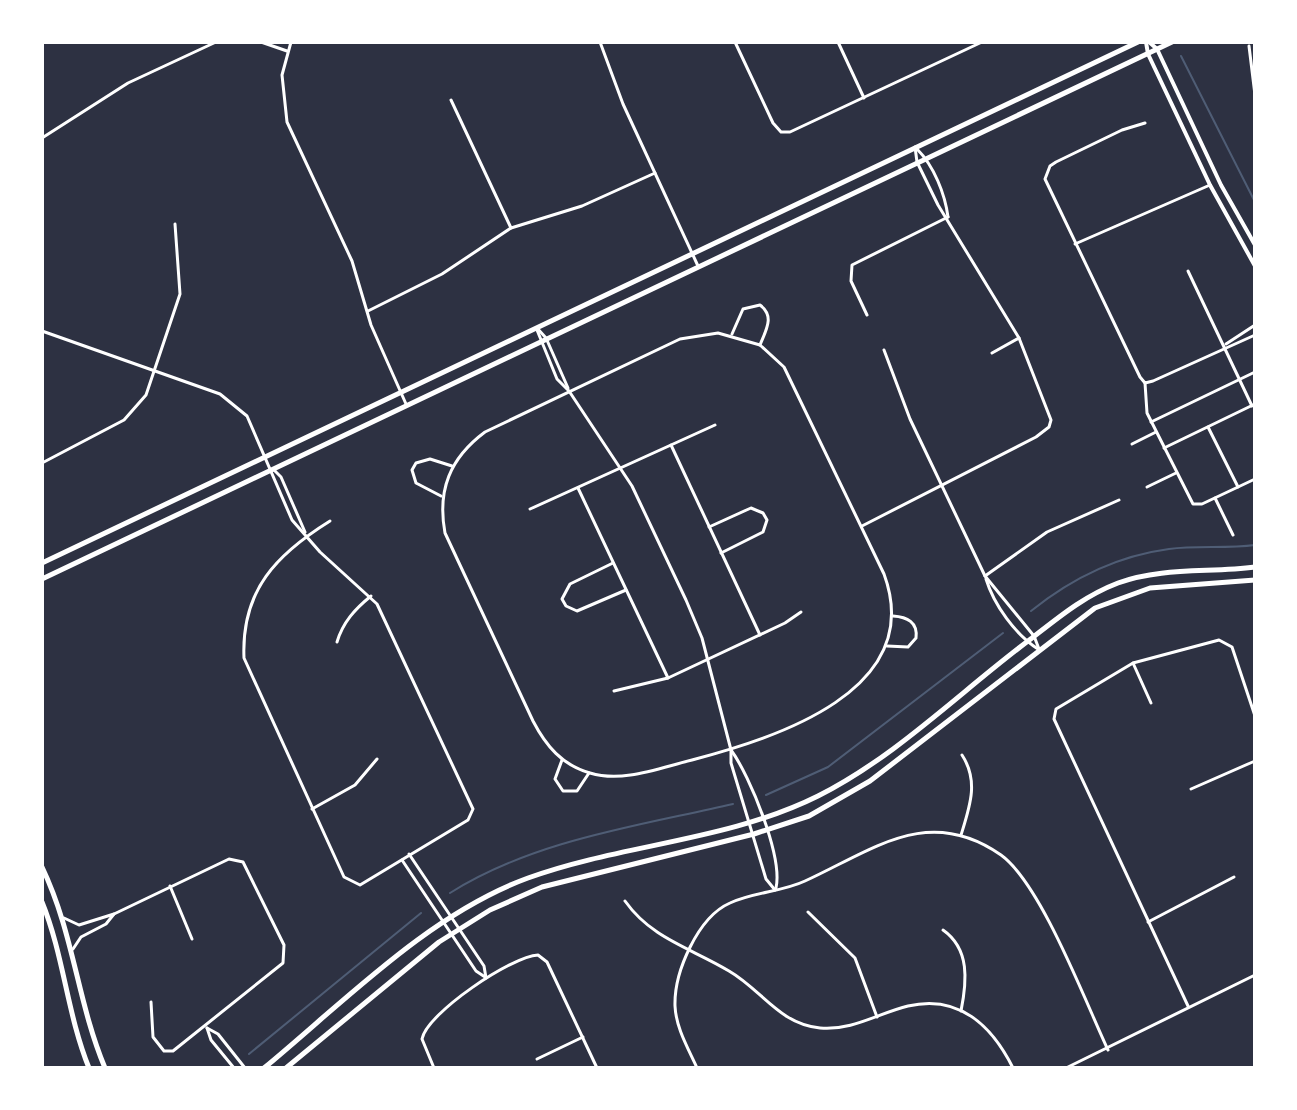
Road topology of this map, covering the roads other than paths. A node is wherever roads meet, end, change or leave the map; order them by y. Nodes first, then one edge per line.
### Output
1 (216, 42) edge
2 (261, 42) edge
3 (291, 42) edge
4 (600, 42) edge
5 (735, 42) edge
6 (838, 42) edge
7 (982, 42) edge
8 (1138, 42) edge
9 (1148, 42) edge
10 (1172, 42) edge
11 (1249, 46) dead end
12 (1157, 49) junction
13 (287, 51) junction
14 (1148, 54) junction
15 (1255, 95) edge
16 (864, 98) junction
17 (451, 100) dead end
18 (1145, 123) dead end
19 (42, 138) edge
20 (915, 147) junction
21 (926, 158) junction
22 (917, 162) junction
23 (655, 173) junction
24 (1210, 185) junction
25 (948, 217) junction
26 (175, 224) dead end
27 (511, 228) junction
28 (1075, 244) junction
29 (1255, 245) edge
30 (692, 253) junction
31 (698, 266) junction
32 (1255, 266) edge
33 (1188, 271) dead end
34 (367, 311) junction
35 (867, 315) dead end
36 (1255, 325) edge
37 (536, 326) junction
38 (42, 331) edge
39 (732, 334) junction
40 (1255, 335) edge
41 (546, 338) junction
42 (1019, 338) junction
43 (539, 341) junction
44 (760, 345) junction
45 (1223, 347) junction
46 (884, 350) dead end
47 (992, 353) dead end
48 (155, 372) junction
49 (1255, 372) edge
50 (1240, 379) junction
51 (1145, 383) junction
52 (400, 391) junction
53 (569, 391) junction
54 (406, 404) junction
55 (1254, 405) edge
56 (1151, 422) junction
57 (715, 425) dead end
58 (1208, 427) junction
59 (1156, 432) junction
60 (1132, 444) dead end
61 (671, 445) junction
62 (1164, 448) junction
63 (266, 454) junction
64 (42, 463) edge
65 (452, 466) junction
66 (271, 467) junction
67 (621, 468) junction
68 (1176, 473) junction
69 (1255, 479) edge
70 (945, 487) junction
71 (1147, 487) dead end
72 (1238, 487) junction
73 (578, 488) junction
74 (442, 496) junction
75 (1215, 498) junction
76 (1119, 500) dead end
77 (530, 509) dead end
78 (330, 521) dead end
79 (862, 526) junction
80 (709, 527) junction
81 (1233, 535) dead end
82 (306, 536) junction
83 (721, 553) junction
84 (42, 563) edge
85 (613, 563) junction
86 (1255, 567) edge
87 (985, 576) junction
88 (42, 579) edge
89 (1255, 580) edge
90 (626, 590) junction
91 (371, 596) junction
92 (801, 612) dead end
93 (893, 616) junction
94 (760, 635) junction
95 (1034, 636) junction
96 (337, 642) dead end
97 (1027, 642) junction
98 (887, 646) junction
99 (1039, 649) junction
100 (708, 660) junction
101 (1133, 663) junction
102 (668, 678) junction
103 (614, 691) dead end
104 (1151, 703) dead end
105 (1255, 716) edge
106 (731, 750) junction
107 (962, 755) dead end
108 (377, 759) dead end
109 (562, 760) junction
110 (1255, 761) edge
111 (589, 773) junction
112 (1191, 789) dead end
113 (312, 809) junction
114 (761, 818) junction
115 (751, 820) junction
116 (766, 830) junction
117 (754, 834) junction
118 (961, 835) junction
119 (409, 854) junction
120 (402, 860) junction
121 (42, 867) edge
122 (1234, 877) dead end
123 (170, 886) junction
124 (775, 890) junction
125 (625, 901) dead end
126 (42, 902) edge
127 (808, 912) dead end
128 (114, 914) junction
129 (451, 917) junction
130 (64, 918) junction
131 (443, 922) junction
132 (1148, 922) junction
133 (459, 928) junction
134 (943, 930) dead end
135 (451, 933) junction
136 (192, 939) dead end
137 (73, 949) junction
138 (689, 953) junction
139 (1255, 975) edge
140 (486, 978) junction
141 (151, 1002) dead end
142 (1188, 1006) junction
143 (961, 1011) junction
144 (877, 1017) junction
145 (207, 1028) junction
146 (583, 1037) junction
147 (1108, 1050) junction
148 (537, 1059) dead end
149 (89, 1068) edge
150 (105, 1068) edge
151 (234, 1068) edge
152 (245, 1068) edge
153 (264, 1068) edge
154 (286, 1068) edge
155 (434, 1068) edge
156 (597, 1068) edge
157 (697, 1068) edge
158 (1013, 1068) edge
159 (1066, 1068) edge

1 - 19 street
2 - 13 street
3 - 13 street
4 - 23 street
5 - 16 street
6 - 16 street
7 - 16 street
8 - 20 main road
9 - 12 street
9 - 14 street
10 - 12 main road
11 - 15 street
12 - 14 main road
12 - 29 street
13 - 34 street
14 - 21 main road
14 - 24 street
17 - 27 street
18 - 28 street
20 - 21 street
20 - 22 street
20 - 30 main road
21 - 22 main road
21 - 25 street
22 - 25 street
22 - 31 main road
23 - 27 street
23 - 30 street
24 - 28 street
24 - 32 street
25 - 35 street
25 - 42 street
26 - 48 street
27 - 34 street
28 - 51 street
30 - 31 street
30 - 37 main road
31 - 41 main road
33 - 45 street
34 - 52 street
36 - 45 street
37 - 41 street
37 - 43 street
37 - 52 main road
38 - 48 street
39 - 44 street
39 - 44 street
39 - 53 street
40 - 45 street
41 - 43 main road
41 - 53 street
42 - 47 street
42 - 70 street
43 - 53 street
43 - 54 main road
44 - 79 street
45 - 50 street
45 - 51 street
46 - 70 street
48 - 63 street
48 - 64 street
49 - 50 street
50 - 55 street
50 - 56 street
51 - 56 street
52 - 54 street
52 - 63 main road
53 - 65 street
53 - 67 street
54 - 66 main road
55 - 58 street
56 - 59 street
57 - 61 street
58 - 62 street
58 - 72 street
59 - 60 street
59 - 62 street
61 - 67 street
61 - 80 street
62 - 68 street
63 - 66 street
63 - 84 main road
65 - 74 street
65 - 74 street
66 - 82 street
66 - 82 street
66 - 88 main road
67 - 73 street
67 - 100 street
68 - 71 street
68 - 75 street
69 - 72 street
70 - 79 street
70 - 87 street
72 - 75 street
73 - 77 street
73 - 85 street
74 - 109 street
75 - 81 street
76 - 87 street
78 - 82 street
79 - 93 street
80 - 83 street
80 - 83 street
82 - 91 street
82 - 113 street
83 - 94 street
85 - 90 street
85 - 90 street
86 - 95 main road
87 - 95 street
87 - 97 street
89 - 99 main road
90 - 102 street
91 - 96 street
91 - 119 street
92 - 94 street
93 - 98 street
93 - 98 street
94 - 100 street
95 - 97 main road
95 - 99 street
97 - 99 street
97 - 114 main road
98 - 106 street
99 - 116 main road
100 - 102 street
100 - 106 street
101 - 104 street
101 - 105 street
101 - 132 street
102 - 103 street
106 - 111 street
106 - 114 street
106 - 115 street
107 - 118 street
108 - 113 street
109 - 111 street
109 - 111 street
110 - 112 street
113 - 120 street
114 - 115 main road
114 - 116 street
115 - 117 street
115 - 129 main road
116 - 117 main road
116 - 124 street
117 - 124 street
117 - 133 main road
118 - 124 street
118 - 147 street
119 - 120 street
119 - 129 street
120 - 131 street
121 - 130 main road
122 - 132 street
123 - 128 street
123 - 136 street
123 - 145 street
124 - 138 street
125 - 138 street
126 - 149 main road
127 - 144 street
128 - 130 street
128 - 137 street
129 - 131 main road
129 - 133 street
130 - 137 main road
131 - 135 street
131 - 153 main road
132 - 142 street
133 - 135 main road
133 - 140 street
134 - 143 street
135 - 140 street
135 - 154 main road
137 - 150 main road
138 - 144 street
138 - 157 street
139 - 142 street
140 - 146 street
140 - 155 street
141 - 145 street
142 - 147 street
143 - 144 street
143 - 158 street
145 - 151 street
145 - 152 street
146 - 148 street
146 - 156 street
147 - 159 street

